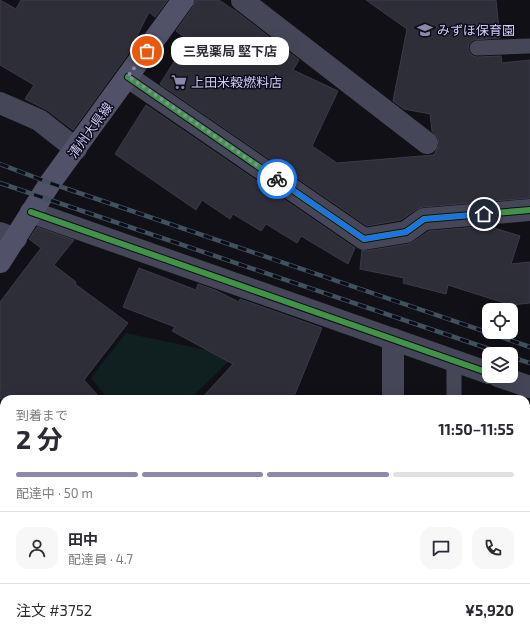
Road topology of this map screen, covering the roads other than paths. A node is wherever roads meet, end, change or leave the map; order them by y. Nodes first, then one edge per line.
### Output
1 (183, 0) edge
2 (242, 0) edge
3 (530, 46) edge
4 (477, 48) dead end
5 (128, 76) junction
6 (0, 103) edge
7 (427, 143) dead end
8 (76, 148) junction
9 (530, 210) edge
10 (31, 212) junction
11 (8, 236) edge
12 (0, 262) edge
13 (393, 339) junction
14 (454, 360) junction
15 (482, 370) edge
16 (518, 383) edge
17 (530, 387) edge
18 (392, 395) edge
19 (454, 395) edge
20 (530, 580) edge
21 (530, 643) edge

1 - 5 main road, 清州大県線
2 - 7 street
3 - 4 lane
5 - 8 main road, 清州大県線
5 - 9 street
6 - 8 street
8 - 10 main road, 清州大県線
10 - 11 main road, 清州大県線
10 - 13 street
11 - 12 main road, 清州大県線
13 - 14 street
13 - 18 street
14 - 15 street
14 - 19 lane
16 - 17 street
20 - 21 street

